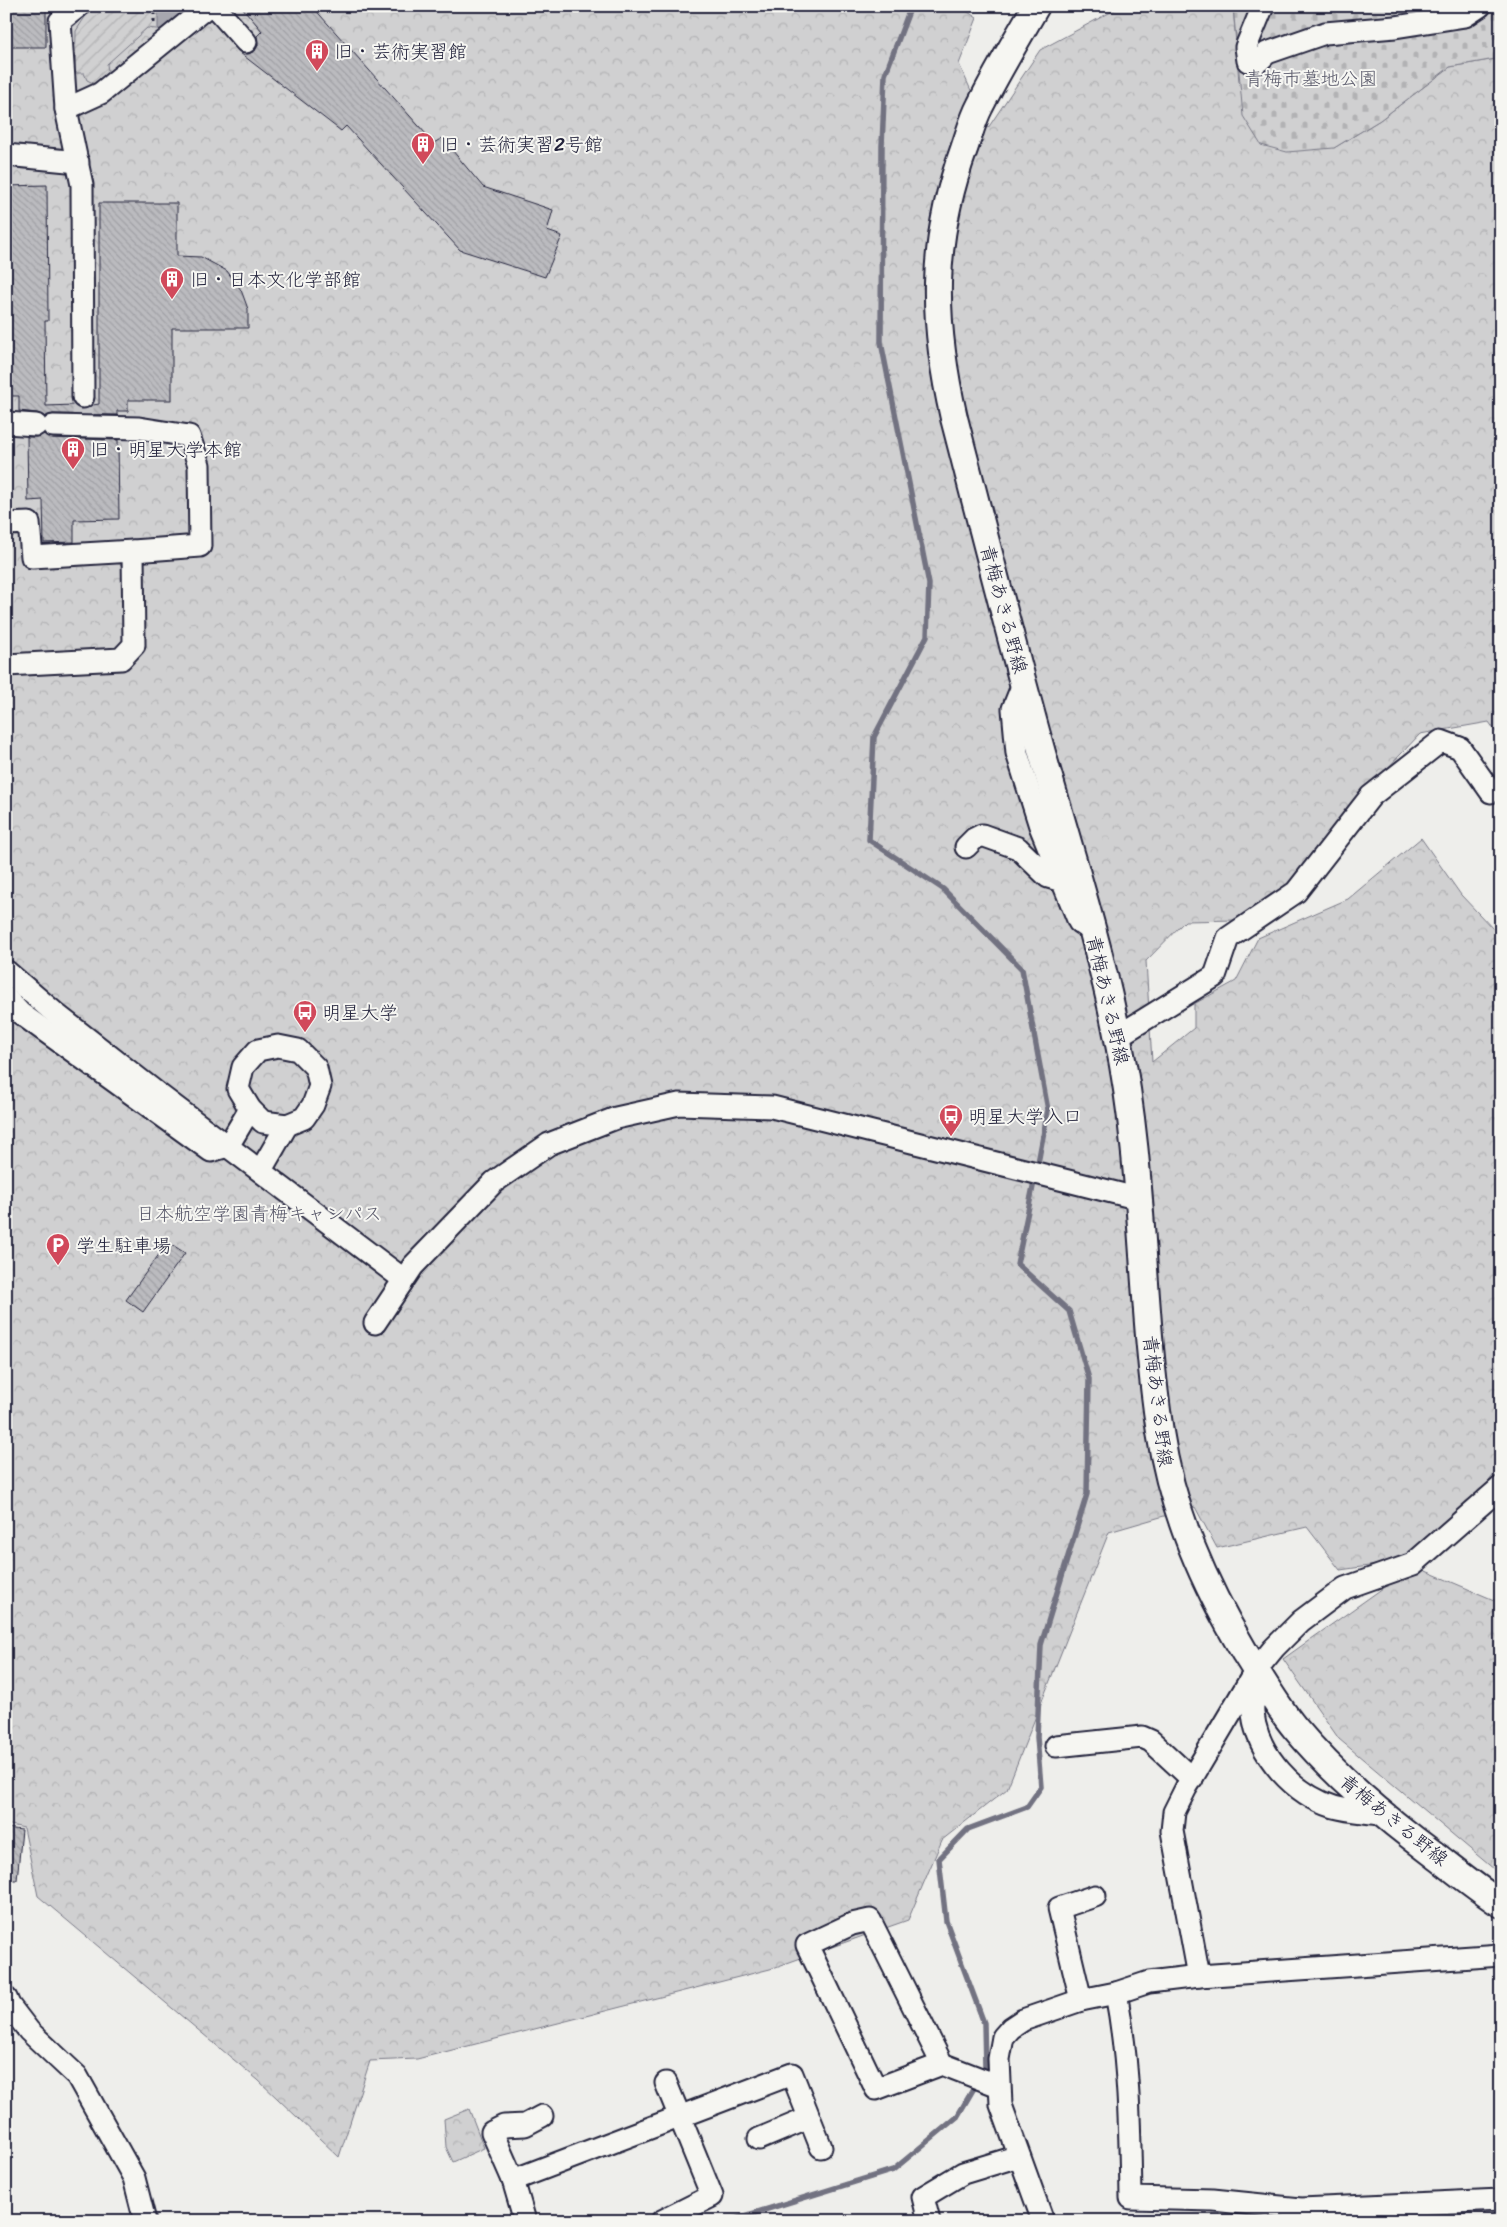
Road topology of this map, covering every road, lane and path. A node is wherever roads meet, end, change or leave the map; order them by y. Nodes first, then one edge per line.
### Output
1 (79, 6) edge
2 (208, 6) edge
3 (214, 6) edge
4 (1036, 6) edge
5 (1264, 6) edge
6 (1480, 6) edge
7 (246, 42) dead end
8 (66, 109) junction
9 (6, 155) edge
10 (78, 162) junction
11 (83, 414) junction
12 (6, 423) edge
13 (6, 524) edge
14 (133, 551) junction
15 (6, 665) edge
16 (1023, 684) junction
17 (1491, 792) dead end
18 (966, 847) dead end
19 (1062, 881) junction
20 (1092, 931) junction
21 (6, 971) edge
22 (6, 998) edge
23 (1118, 1036) junction
24 (250, 1109) junction
25 (287, 1124) junction
26 (228, 1146) junction
27 (261, 1170) junction
28 (1140, 1199) junction
29 (403, 1279) junction
30 (375, 1323) dead end
31 (1501, 1487) edge
32 (1256, 1670) junction
33 (1056, 1746) dead end
34 (1192, 1779) junction
35 (1380, 1814) junction
36 (1095, 1896) dead end
37 (1501, 1904) edge
38 (1501, 1955) edge
39 (1199, 1976) junction
40 (1116, 1993) junction
41 (6, 1998) edge
42 (1081, 2000) junction
43 (942, 2064) junction
44 (666, 2083) dead end
45 (995, 2084) junction
46 (680, 2115) junction
47 (542, 2116) dead end
48 (809, 2118) junction
49 (759, 2139) dead end
50 (821, 2147) dead end
51 (1020, 2156) junction
52 (513, 2180) junction
53 (1501, 2200) edge
54 (145, 2221) edge
55 (525, 2221) edge
56 (662, 2221) edge
57 (929, 2221) edge
58 (1043, 2221) edge

1 - 8 street
2 - 8 street
3 - 7 street
4 - 16 main road, 青梅あきる野線
5 - 6 street
8 - 10 street
9 - 10 street
10 - 11 street
11 - 12 street
11 - 14 street
13 - 14 street
14 - 15 street
16 - 19 street
16 - 20 main road, 青梅あきる野線
17 - 23 street
18 - 19 street
19 - 20 street
20 - 23 main road, 青梅あきる野線
21 - 26 street
22 - 26 street
23 - 28 main road, 青梅あきる野線
24 - 25 street
24 - 25 street
24 - 26 street
25 - 27 street
26 - 27 street
27 - 29 street
28 - 29 street
28 - 32 main road, 青梅あきる野線
29 - 30 street
31 - 32 street
32 - 34 street
32 - 35 main road, 青梅あきる野線
32 - 35 street
33 - 34 street
34 - 39 street
35 - 37 main road, 青梅あきる野線
36 - 42 street
38 - 39 street
39 - 40 street
40 - 42 street
40 - 53 street
41 - 54 street
42 - 45 street
43 - 43 street
43 - 45 street
44 - 46 street
45 - 51 street
46 - 48 street
46 - 52 street
46 - 56 street
47 - 52 street
48 - 49 street
48 - 50 street
51 - 57 street
51 - 58 street
52 - 55 street

